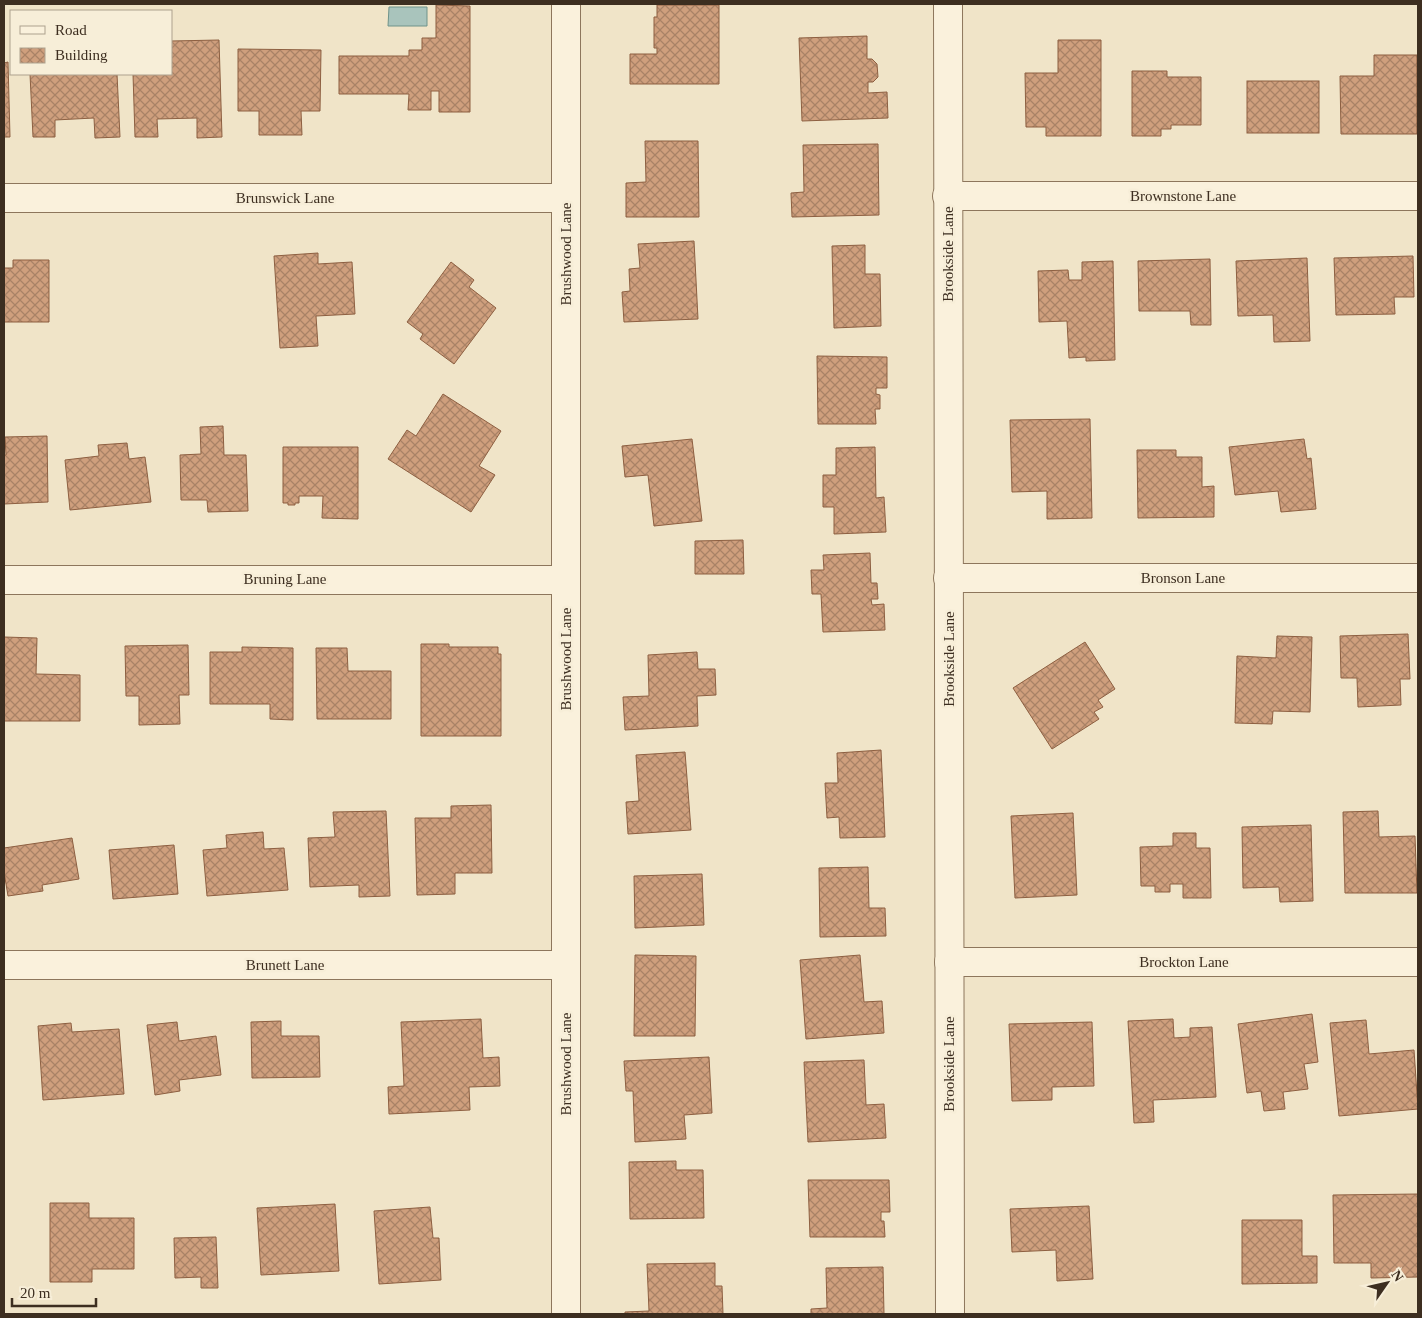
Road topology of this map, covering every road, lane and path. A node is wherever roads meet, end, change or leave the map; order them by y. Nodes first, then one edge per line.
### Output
1 (566, 4) edge
2 (948, 4) edge
3 (948, 196) junction
4 (1418, 196) edge
5 (4, 198) edge
6 (566, 198) junction
7 (948, 578) junction
8 (1418, 578) edge
9 (4, 580) edge
10 (566, 580) junction
11 (949, 962) junction
12 (1418, 962) edge
13 (4, 965) edge
14 (566, 965) junction
15 (566, 1314) edge
16 (950, 1314) edge

1 - 6 street, Brushwood Lane
2 - 3 street, Brookside Lane
3 - 4 street, Brownstone Lane
3 - 7 street, Brookside Lane
5 - 6 street, Brunswick Lane
6 - 10 street, Brushwood Lane
7 - 8 street, Bronson Lane
7 - 11 street, Brookside Lane
9 - 10 street, Bruning Lane
10 - 14 street, Brushwood Lane
11 - 12 street, Brockton Lane
11 - 16 street, Brookside Lane
13 - 14 street, Brunett Lane
14 - 15 street, Brushwood Lane

